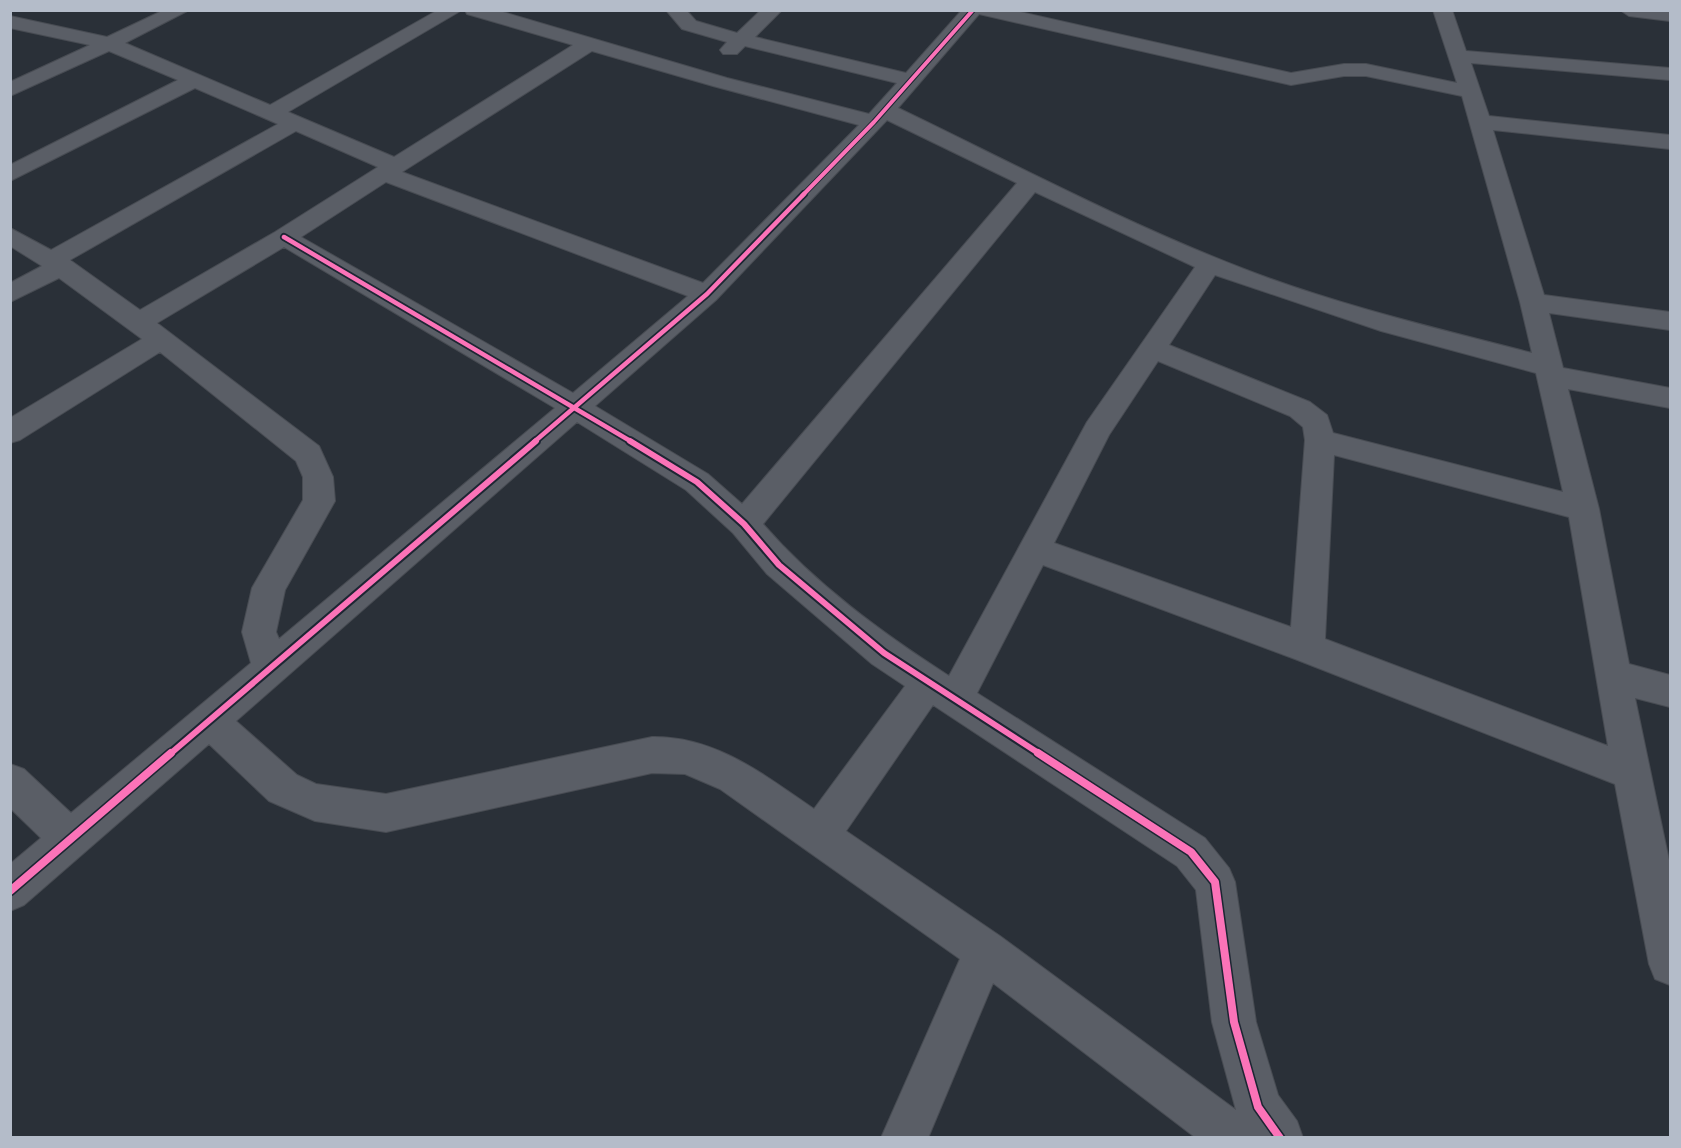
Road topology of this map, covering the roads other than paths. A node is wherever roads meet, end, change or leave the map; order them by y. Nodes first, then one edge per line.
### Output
1 (180, 10) edge
2 (453, 10) edge
3 (474, 10) edge
4 (675, 10) edge
5 (773, 10) edge
6 (973, 10) edge
7 (984, 10) edge
8 (1442, 10) edge
9 (1629, 10) edge
10 (1671, 15) edge
11 (10, 22) edge
12 (741, 39) junction
13 (108, 43) junction
14 (590, 43) junction
15 (1460, 56) junction
16 (1671, 74) edge
17 (703, 77) junction
18 (911, 80) junction
19 (193, 81) junction
20 (10, 90) edge
21 (1471, 92) junction
22 (271, 113) junction
23 (879, 116) junction
24 (1480, 122) junction
25 (295, 123) junction
26 (1671, 142) edge
27 (388, 170) junction
28 (10, 174) edge
29 (1031, 182) junction
30 (10, 235) edge
31 (284, 237) junction
32 (56, 263) junction
33 (1210, 264) junction
34 (10, 294) edge
35 (707, 294) junction
36 (1533, 302) junction
37 (1671, 321) edge
38 (150, 330) junction
39 (1151, 348) junction
40 (1550, 372) junction
41 (1671, 398) edge
42 (575, 407) junction
43 (10, 432) edge
44 (1320, 440) junction
45 (1583, 509) junction
46 (744, 524) junction
47 (1035, 549) junction
48 (1307, 648) junction
49 (270, 669) junction
50 (1613, 676) junction
51 (942, 690) junction
52 (1671, 691) edge
53 (209, 720) junction
54 (1632, 773) junction
55 (10, 782) edge
56 (819, 836) junction
57 (70, 839) junction
58 (10, 891) edge
59 (985, 951) junction
60 (1671, 964) edge
61 (904, 1137) edge
62 (1235, 1137) edge
63 (1280, 1137) edge

1 - 13 street
2 - 22 street
3 - 14 street
4 - 12 street
5 - 12 street
6 - 18 street
7 - 21 street
8 - 15 street
9 - 10 street
11 - 13 street
12 - 17 street
12 - 18 street
13 - 19 street
13 - 20 street
14 - 17 street
14 - 27 street
15 - 16 street
15 - 21 street
17 - 23 street
18 - 23 street
19 - 22 street
19 - 28 street
21 - 24 street
22 - 25 street
23 - 29 street
23 - 35 street
24 - 26 street
24 - 36 street
25 - 27 street
25 - 32 street
27 - 31 street
27 - 35 street
29 - 33 street
29 - 46 street
30 - 32 street
31 - 38 street
31 - 42 street
32 - 34 street
32 - 38 street
33 - 39 street
33 - 40 street
35 - 42 street
36 - 37 street
36 - 40 street
38 - 43 street
38 - 49 street
39 - 44 street
39 - 47 street
40 - 41 street
40 - 45 street
42 - 46 street
42 - 49 street
44 - 45 street
44 - 48 street
45 - 50 street
46 - 51 street
47 - 48 street
47 - 51 street
48 - 54 street
49 - 53 street
50 - 52 street
50 - 54 street
51 - 56 street
51 - 63 street
53 - 56 street
53 - 57 street
54 - 60 street
55 - 57 street
56 - 59 street
57 - 58 street
59 - 61 street
59 - 62 street

